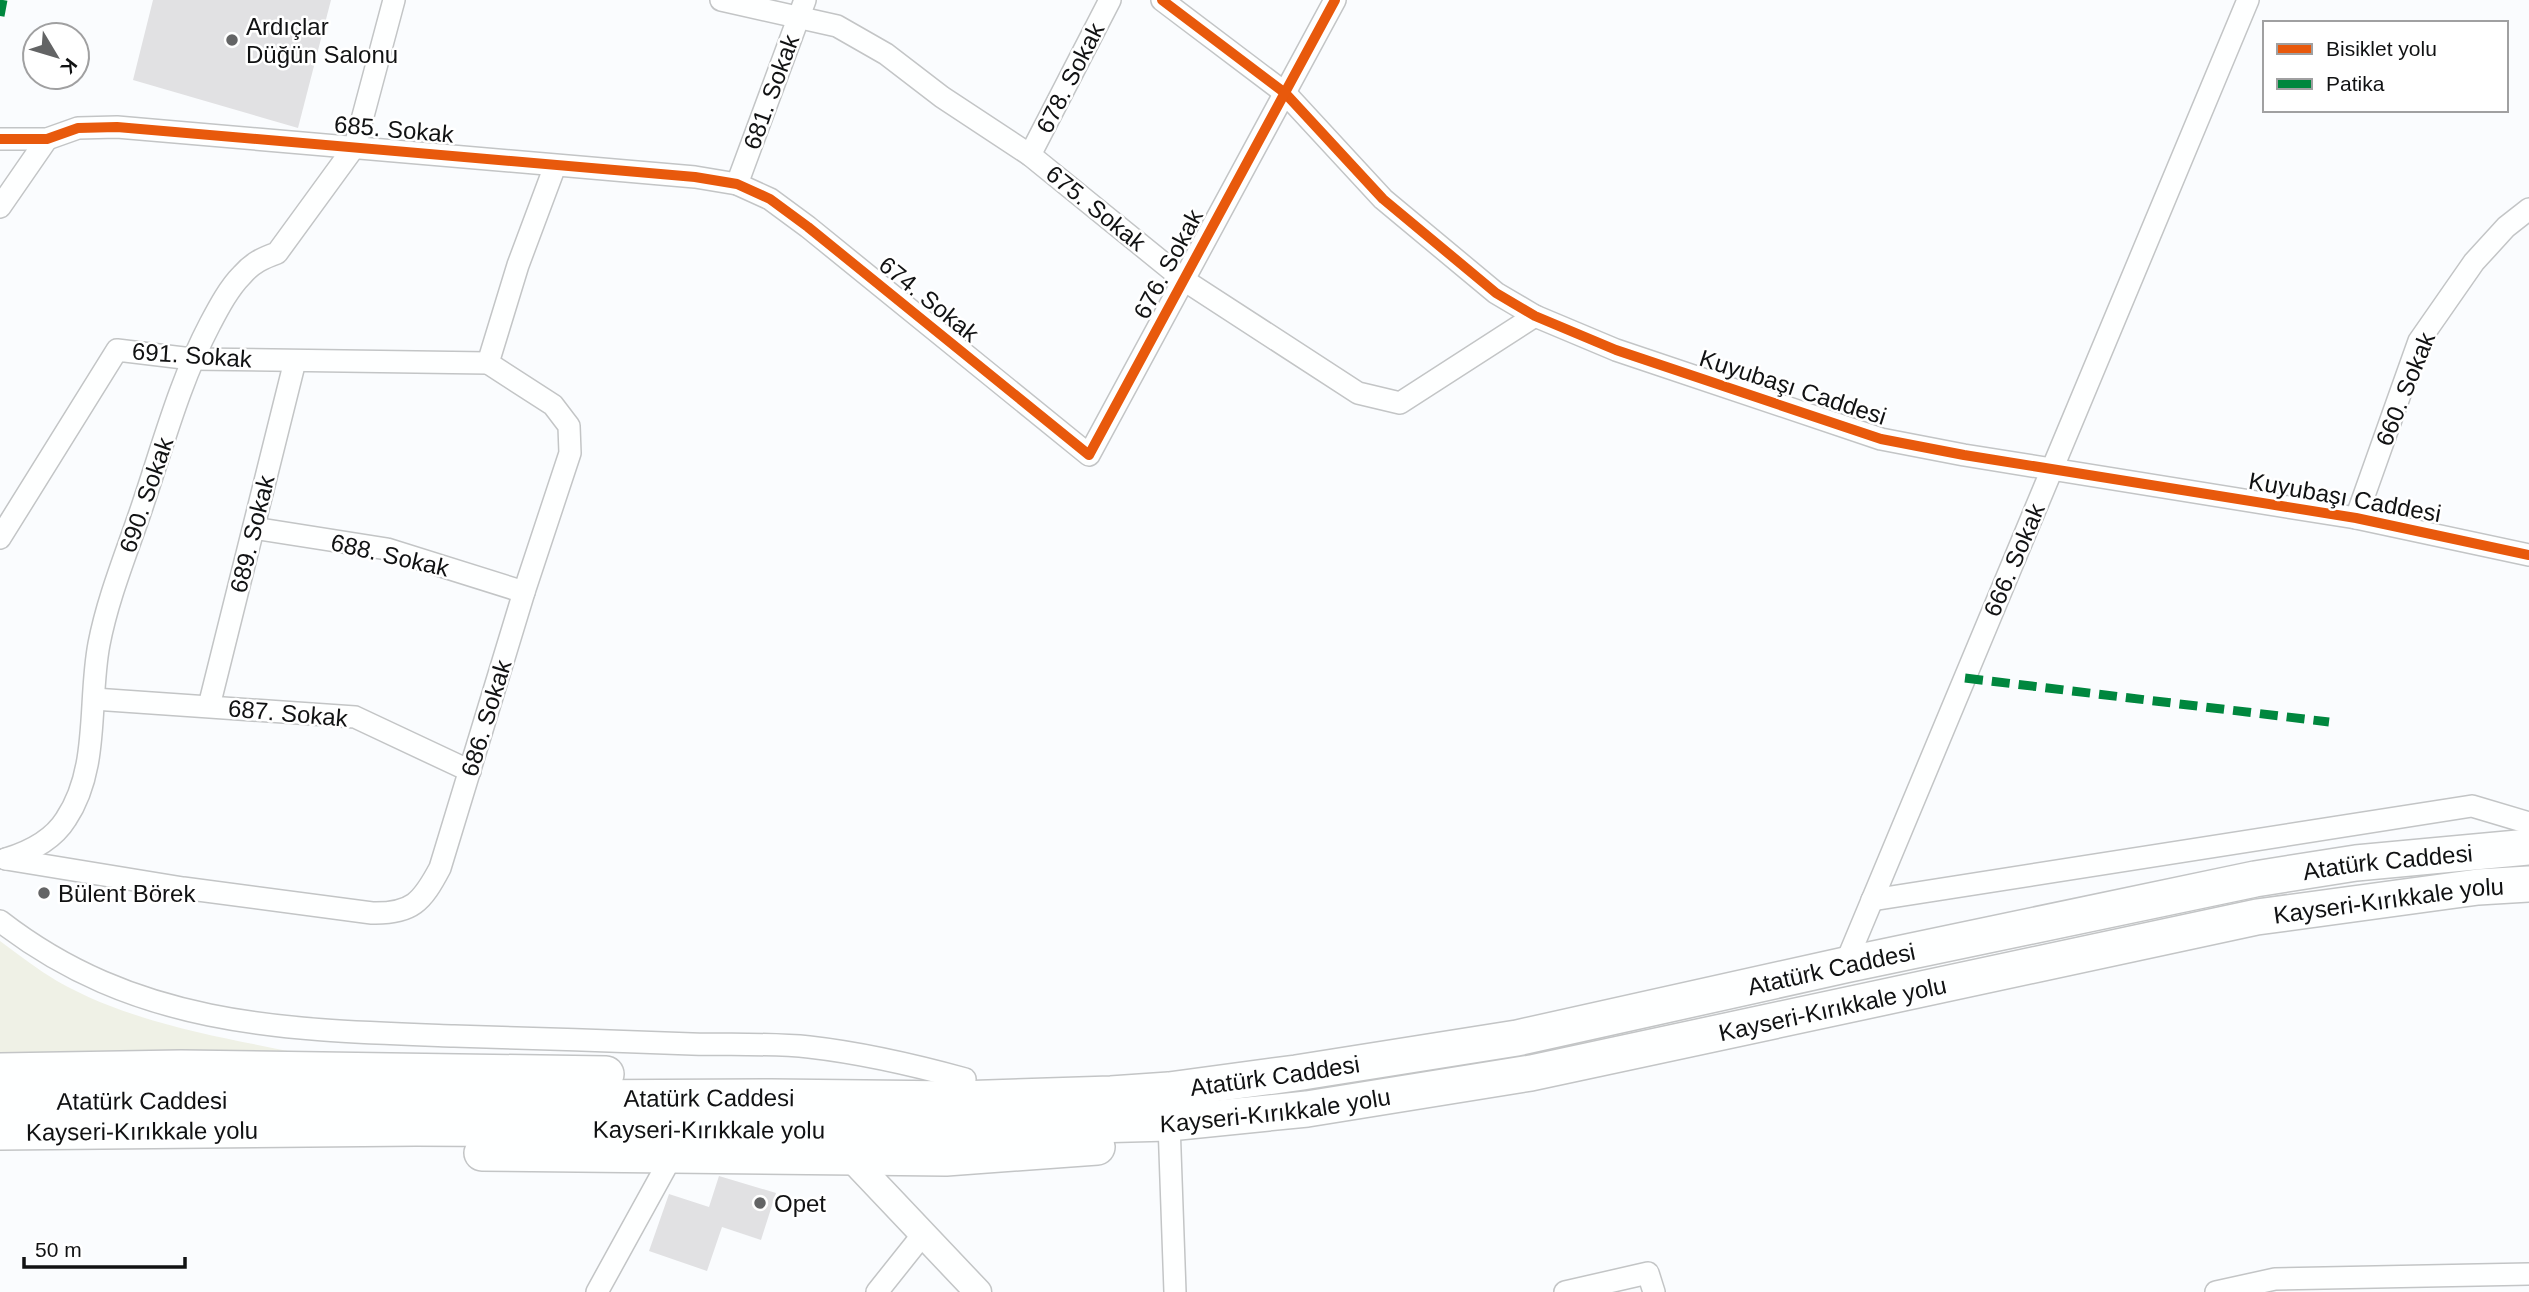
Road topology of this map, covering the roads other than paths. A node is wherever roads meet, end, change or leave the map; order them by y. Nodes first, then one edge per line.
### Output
1 (394, 0) edge
2 (721, 0) edge
3 (1110, 0) edge
4 (1162, 0) edge
5 (1335, 0) edge
6 (2248, 0) edge
7 (802, 9) edge
8 (1285, 93) junction
9 (0, 139) edge
10 (47, 139) junction
11 (355, 146) junction
12 (1030, 155) junction
13 (555, 166) junction
14 (737, 184) junction
15 (0, 207) edge
16 (2529, 209) edge
17 (1184, 279) junction
18 (1535, 316) junction
19 (192, 359) junction
20 (295, 361) junction
21 (488, 363) junction
22 (1089, 456) joint
23 (2052, 469) junction
24 (2356, 518) junction
25 (254, 528) junction
26 (0, 538) edge
27 (2529, 555) edge
28 (524, 592) junction
29 (94, 699) junction
30 (209, 706) junction
31 (470, 771) junction
32 (2529, 823) edge
33 (2529, 847) edge
34 (3, 859) edge
35 (2529, 884) edge
36 (1872, 900) junction
37 (0, 921) edge
38 (1845, 965) junction
39 (965, 1079) junction
40 (4, 1081) edge
41 (1169, 1107) junction
42 (5, 1143) edge
43 (673, 1154) junction
44 (851, 1158) junction
45 (924, 1233) junction
46 (2529, 1274) edge
47 (597, 1292) edge
48 (877, 1292) edge
49 (978, 1292) edge
50 (1175, 1292) edge
51 (1565, 1292) edge
52 (1654, 1292) edge
53 (2217, 1292) edge

1 - 11 street
2 - 7 street, 675. Sokak
3 - 12 street, 678. Sokak
4 - 8 street, Kuyubaşı Caddesi
5 - 8 street, 676. Sokak
6 - 23 street, 666. Sokak
7 - 12 street, 675. Sokak
7 - 14 street, 681. Sokak
8 - 17 street, 676. Sokak
8 - 18 street, Kuyubaşı Caddesi
9 - 10 street, 685. Sokak
10 - 11 street, 685. Sokak
10 - 15 street
11 - 13 street, 685. Sokak
11 - 19 street, 690. Sokak
12 - 17 street, 675. Sokak
13 - 14 street, 685. Sokak
13 - 21 street
14 - 22 street, 674. Sokak
16 - 24 street, 660. Sokak
17 - 18 street, 675. Sokak
17 - 22 street, 676. Sokak
18 - 23 street, Kuyubaşı Caddesi
19 - 20 street, 691. Sokak
19 - 26 street, 691. Sokak
19 - 29 street, 690. Sokak
20 - 21 street, 691. Sokak
20 - 25 street, 689. Sokak
21 - 28 street, 686. Sokak
23 - 24 street, Kuyubaşı Caddesi
23 - 36 street, 666. Sokak
24 - 27 street, Kuyubaşı Caddesi
25 - 28 street, 688. Sokak
25 - 30 street, 689. Sokak
28 - 31 street, 686. Sokak
29 - 30 street, 687. Sokak
29 - 34 street, 690. Sokak
30 - 31 street, 687. Sokak
31 - 34 street, 686. Sokak
32 - 36 street
33 - 38 highway, Atatürk Caddesi
35 - 41 highway, Kayseri-Kırıkkale yolu
36 - 38 street, 666. Sokak
37 - 39 street
38 - 41 highway, Atatürk Caddesi
39 - 40 highway
39 - 41 highway
40 - 41 highway, Atatürk Caddesi
41 - 42 highway, Kayseri-Kırıkkale yolu
41 - 44 highway
41 - 50 street
42 - 43 highway
43 - 44 highway
43 - 47 street
44 - 45 street
45 - 48 street
45 - 49 street
46 - 53 street
51 - 52 street

